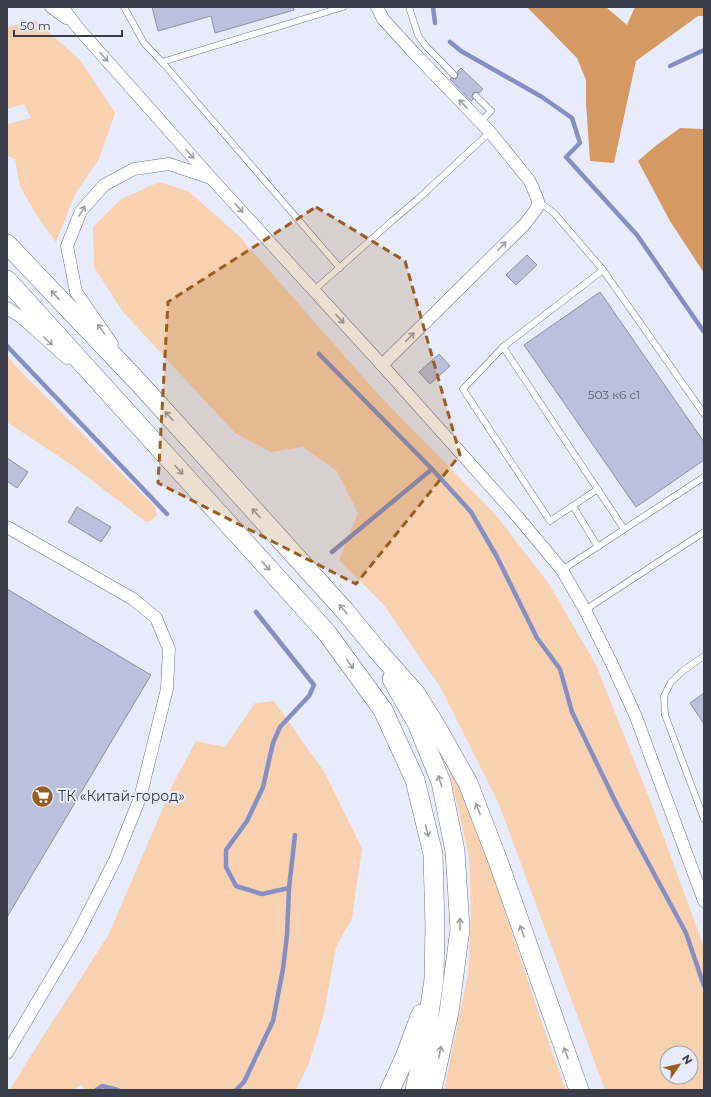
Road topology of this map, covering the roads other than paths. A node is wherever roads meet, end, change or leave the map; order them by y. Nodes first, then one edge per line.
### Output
1 (51, 7) edge
2 (62, 7) edge
3 (124, 7) edge
4 (343, 7) edge
5 (377, 7) edge
6 (409, 7) edge
7 (78, 28) junction
8 (162, 62) junction
9 (454, 75) dead end
10 (476, 96) dead end
11 (480, 122) junction
12 (490, 132) junction
13 (212, 179) junction
14 (538, 201) junction
15 (7, 244) edge
16 (340, 268) junction
17 (604, 270) junction
18 (7, 280) edge
19 (313, 291) junction
20 (7, 308) edge
21 (503, 347) junction
22 (382, 365) junction
23 (140, 384) junction
24 (124, 410) junction
25 (704, 414) edge
26 (704, 477) edge
27 (598, 489) junction
28 (573, 506) junction
29 (7, 527) edge
30 (624, 529) junction
31 (704, 532) edge
32 (598, 547) junction
33 (562, 570) junction
34 (585, 610) junction
35 (377, 650) junction
36 (704, 656) edge
37 (704, 819) edge
38 (704, 901) edge
39 (434, 979) junction
40 (7, 1053) edge
41 (390, 1090) edge
42 (415, 1090) edge
43 (432, 1090) edge
44 (579, 1090) edge

1 - 7 street
2 - 7 street
3 - 8 lane
4 - 8 lane
11 -> 5 street
6 - 9 lane
7 -> 13 street
8 - 16 lane
10 - 11 lane
11 - 12 street
12 - 14 street
12 - 16 lane
13 -> 19 street
23 -> 13 street
14 - 17 lane
22 -> 14 street
23 -> 15 main road
16 - 19 lane
17 - 21 lane
17 - 25 lane
18 - 24 main road
19 -> 22 street
20 -> 24 street
21 - 27 lane
21 - 28 lane
22 - 33 street
35 -> 23 main road
24 -> 39 main road
26 - 30 lane
27 - 28 lane
27 - 30 lane
28 - 32 lane
29 - 40 street
30 - 32 lane
31 - 34 lane
32 - 33 lane
33 - 34 street
34 - 38 street
43 -> 35 main road
44 -> 35 main road
36 - 37 lane
39 - 41 main road
39 - 42 main road

